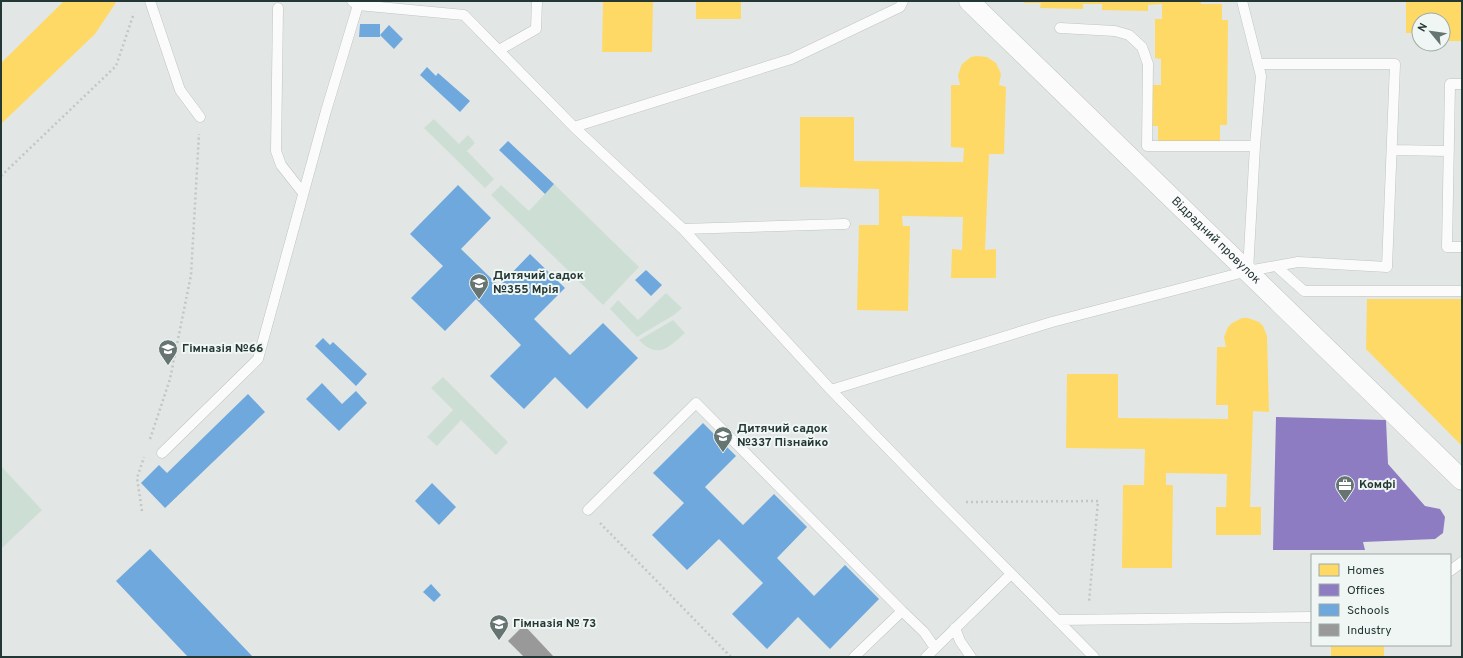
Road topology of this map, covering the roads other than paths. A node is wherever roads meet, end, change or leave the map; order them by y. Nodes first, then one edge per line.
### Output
1 (150, 1) edge
2 (537, 1) edge
3 (903, 1) edge
4 (969, 1) edge
5 (1242, 1) edge
6 (355, 3) edge
7 (278, 8) dead end
8 (1060, 28) dead end
9 (499, 50) junction
10 (1258, 64) junction
11 (1462, 84) edge
12 (200, 117) road end
13 (574, 127) junction
14 (1255, 146) junction
15 (1392, 150) junction
16 (1449, 150) junction
17 (304, 193) junction
18 (846, 224) dead end
19 (683, 229) junction
20 (1462, 247) edge
21 (1276, 266) junction
22 (1248, 271) junction
23 (1462, 291) edge
24 (831, 390) junction
25 (162, 453) dead end
26 (1462, 480) edge
27 (588, 510) road end
28 (1462, 562) edge
29 (1451, 569) edge
30 (1012, 574) junction
31 (902, 611) junction
32 (1311, 617) edge
33 (1057, 620) junction
34 (955, 628) junction
35 (935, 648) junction
36 (854, 657) edge
37 (926, 657) edge
38 (971, 657) edge
39 (1094, 657) edge

1 - 12 lane
2 - 9 lane
3 - 13 lane
4 - 22 street, Відрадний провулок
5 - 10 lane
6 - 9 lane
6 - 17 lane
7 - 17 lane
8 - 14 lane
9 - 13 lane
10 - 14 lane
10 - 15 lane
11 - 16 lane
13 - 19 lane
14 - 22 lane
15 - 16 lane
15 - 21 lane
16 - 20 lane
17 - 25 lane
18 - 19 lane
19 - 24 lane
21 - 22 lane
21 - 23 lane
22 - 24 lane
22 - 26 street, Відрадний провулок
24 - 30 lane
27 - 31 lane
28 - 29 lane
30 - 33 lane
30 - 34 lane
31 - 35 lane
31 - 36 lane
32 - 33 lane
33 - 39 lane
34 - 35 lane
34 - 38 lane
35 - 37 lane

